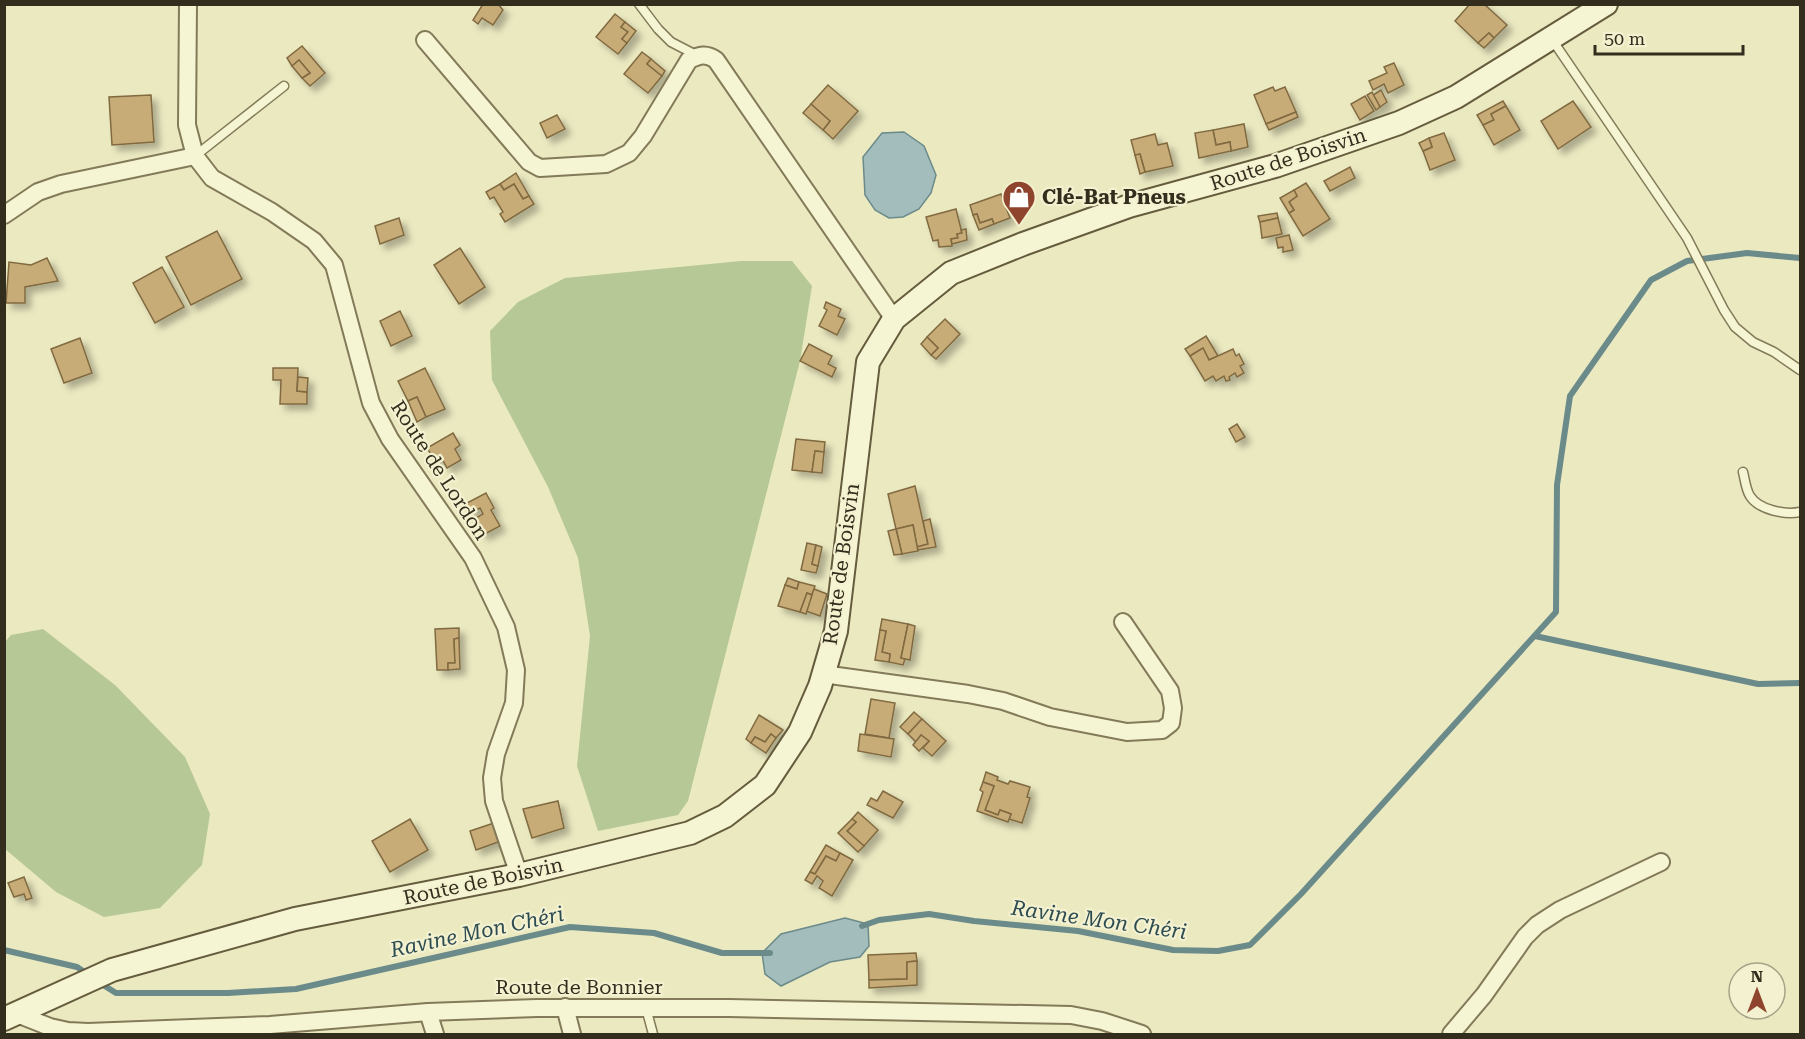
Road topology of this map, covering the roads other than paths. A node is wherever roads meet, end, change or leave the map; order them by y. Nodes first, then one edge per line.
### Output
1 (188, 4) edge
2 (639, 4) edge
3 (1606, 4) edge
4 (1571, 16) edge
5 (1551, 38) junction
6 (426, 40) dead end
7 (699, 56) junction
8 (284, 86) dead end
9 (195, 156) junction
10 (4, 215) edge
11 (894, 319) junction
12 (1800, 370) edge
13 (1743, 472) dead end
14 (1800, 512) edge
15 (1123, 622) dead end
16 (823, 674) junction
17 (1660, 862) dead end
18 (519, 875) junction
19 (565, 1008) junction
20 (646, 1008) junction
21 (428, 1012) junction
22 (11, 1017) edge
23 (271, 1030) edge
24 (435, 1035) edge
25 (572, 1035) edge
26 (653, 1035) edge
27 (1142, 1035) edge
28 (1450, 1035) edge

1 - 9 street, Route de Lordon
2 - 7 lane
3 - 4 main road, Route de Boisvin
4 - 5 main road, Route de Boisvin
5 - 11 main road, Route de Boisvin
5 - 12 lane
6 - 7 street
7 - 11 street
8 - 9 lane
9 - 10 street
9 - 18 street, Route de Lordon
11 - 16 main road, Route de Boisvin
13 - 14 lane
15 - 16 street
16 - 18 main road, Route de Boisvin
17 - 28 street
18 - 22 main road, Route de Boisvin
19 - 20 street, Route de Bonnier
19 - 21 street, Route de Bonnier
19 - 25 street
20 - 26 lane
20 - 27 street, Route de Bonnier
21 - 23 street, Route de Bonnier
21 - 24 street
22 - 23 street, Route de Bonnier

